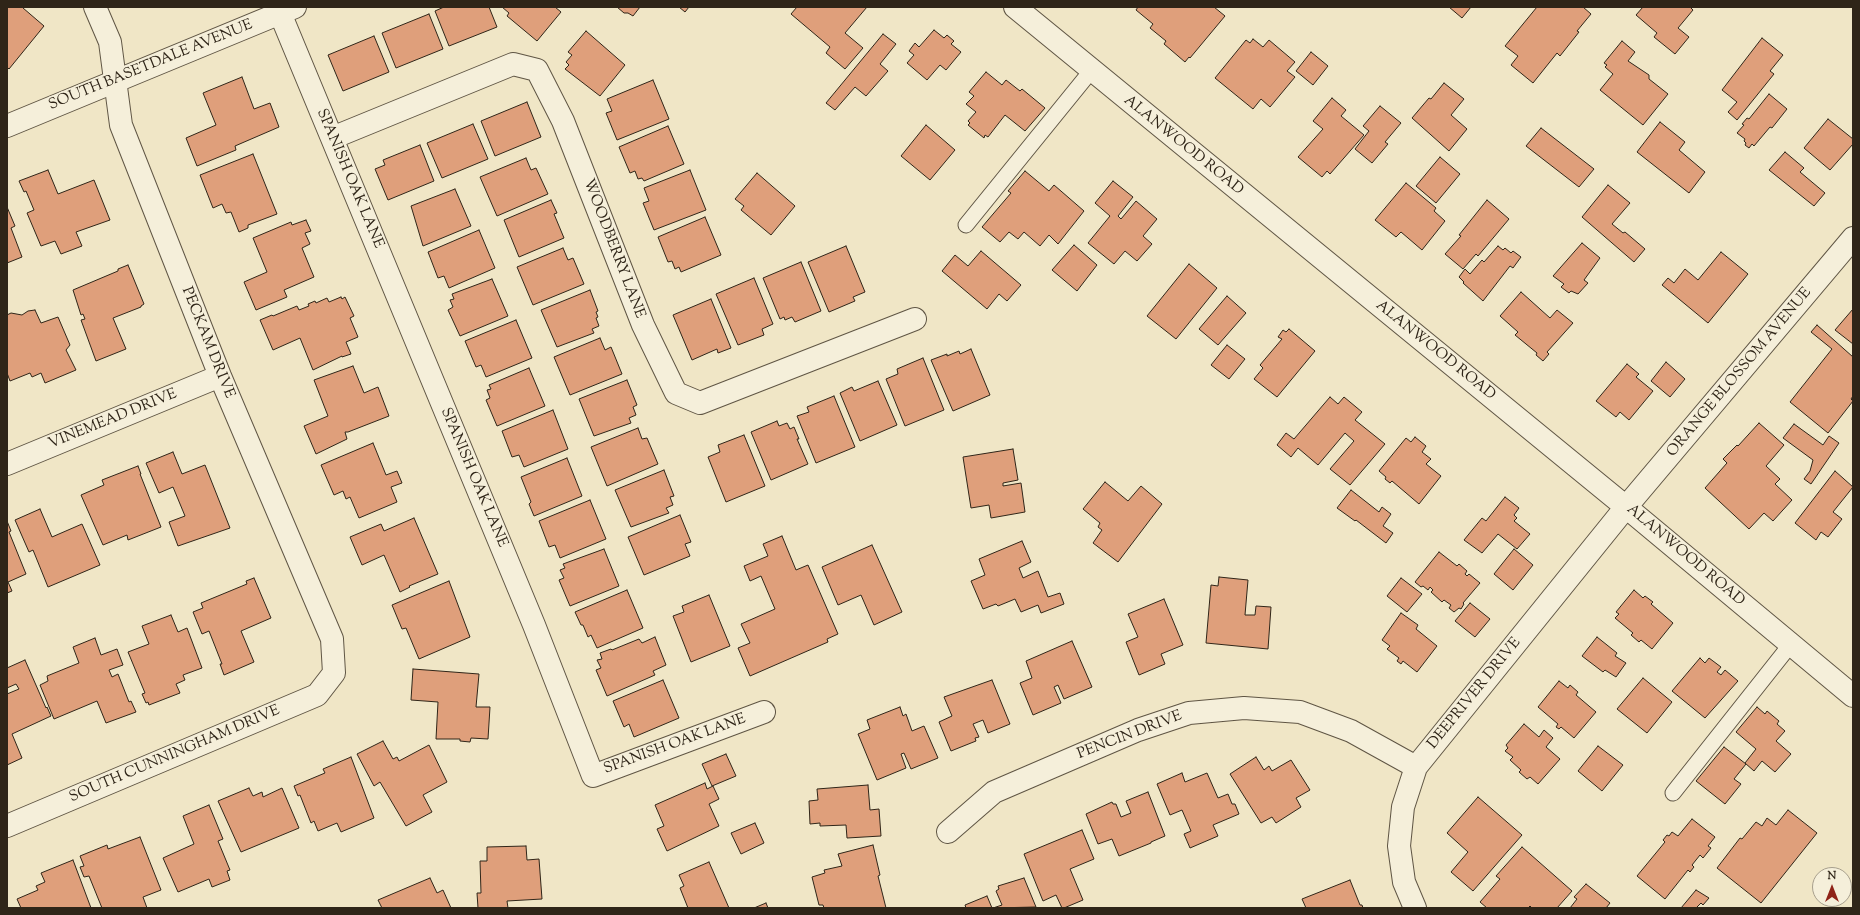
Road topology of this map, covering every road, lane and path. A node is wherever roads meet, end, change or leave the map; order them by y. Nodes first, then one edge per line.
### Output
1 (95, 7) edge
2 (1015, 7) edge
3 (287, 10) edge
4 (1091, 71) junction
5 (114, 80) junction
6 (7, 126) edge
7 (332, 138) junction
8 (966, 225) dead end
9 (1853, 238) edge
10 (915, 319) dead end
11 (220, 376) junction
12 (7, 464) edge
13 (1626, 507) junction
14 (1791, 644) junction
15 (334, 673) joint
16 (1853, 696) edge
17 (764, 712) dead end
18 (1416, 767) junction
19 (1673, 793) dead end
20 (7, 826) edge
21 (948, 832) dead end
22 (1416, 908) edge

1 - 5 street, PECKAM DRIVE
2 - 4 street, ALANWOOD ROAD
3 - 5 street, SOUTH BASETDALE AVENUE
3 - 7 street, SPANISH OAK LANE
4 - 8 lane
4 - 13 street, ALANWOOD ROAD
5 - 6 street, SOUTH BASETDALE AVENUE
5 - 11 street, PECKAM DRIVE
7 - 10 street, WOODBERRY LANE
7 - 17 street, SPANISH OAK LANE
9 - 13 street, ORANGE BLOSSOM AVENUE
11 - 12 street, VINEMEAD DRIVE
11 - 15 street, PECKAM DRIVE
13 - 14 street, ALANWOOD ROAD
13 - 18 street, DEEPRIVER DRIVE
14 - 16 street, ALANWOOD ROAD
14 - 19 lane
15 - 20 street, SOUTH CUNNINGHAM DRIVE
18 - 21 street, PENCIN DRIVE
18 - 22 street, DEEPRIVER DRIVE

